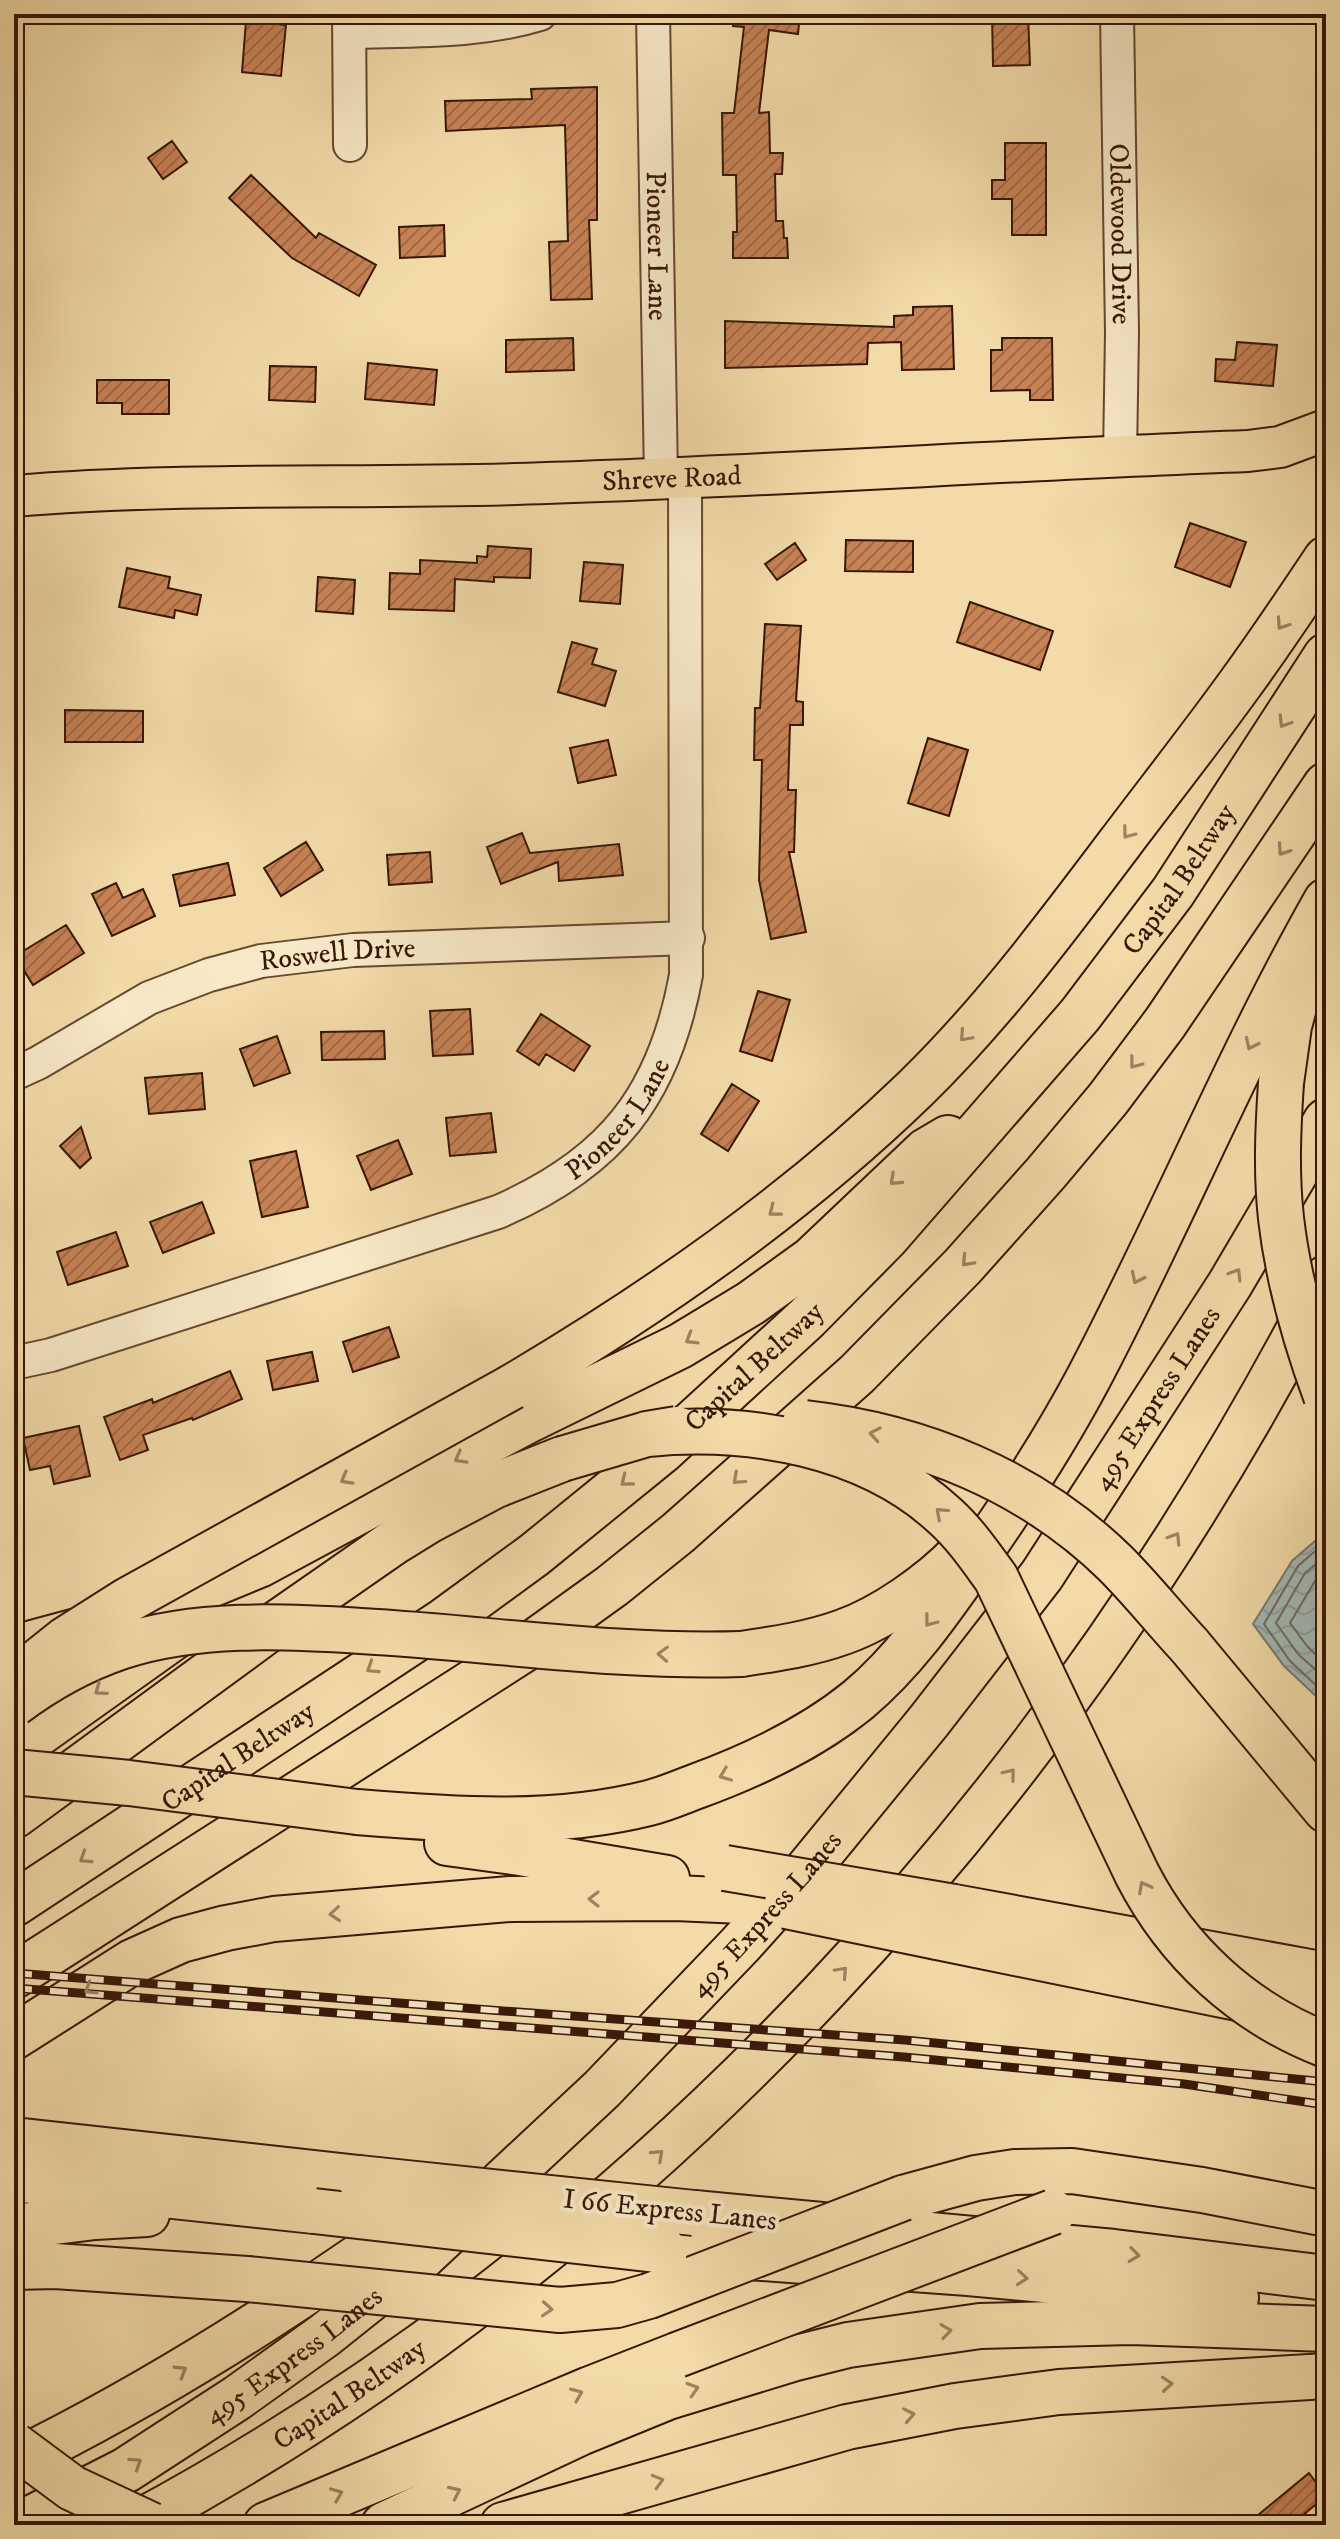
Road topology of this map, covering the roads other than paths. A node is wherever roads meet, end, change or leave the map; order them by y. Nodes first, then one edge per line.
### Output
1 (540, 14) edge
2 (653, 14) edge
3 (1117, 14) edge
4 (349, 23) edge
5 (350, 145) dead end
6 (1326, 430) edge
7 (1120, 456) junction
8 (673, 477) junction
9 (14, 496) edge
10 (1326, 559) edge
11 (1326, 656) edge
12 (1326, 785) edge
13 (1326, 901) edge
14 (1326, 915) edge
15 (688, 938) junction
16 (14, 1074) edge
17 (1005, 1104) junction
18 (1326, 1121) edge
19 (1326, 1278) edge
20 (14, 1363) edge
21 (1326, 1396) edge
22 (647, 1434) junction
23 (1038, 1465) junction
24 (348, 1519) junction
25 (14, 1648) edge
26 (14, 1681) edge
27 (14, 1704) edge
28 (14, 1751) edge
29 (14, 1772) edge
30 (14, 1802) edge
31 (1326, 1810) edge
32 (14, 1816) edge
33 (351, 1821) junction
34 (711, 1884) junction
35 (14, 1904) edge
36 (946, 1922) junction
37 (1326, 1975) edge
38 (14, 1976) edge
39 (680, 2007) junction
40 (1326, 2016) edge
41 (14, 2037) edge
42 (1326, 2045) edge
43 (14, 2140) edge
44 (14, 2179) edge
45 (1273, 2203) junction
46 (264, 2206) junction
47 (1326, 2214) edge
48 (14, 2227) edge
49 (14, 2267) edge
50 (1326, 2278) edge
51 (1326, 2307) edge
52 (1326, 2329) edge
53 (1326, 2376) edge
54 (14, 2445) edge
55 (260, 2453) junction
56 (14, 2462) edge
57 (18, 2525) edge
58 (134, 2525) edge
59 (151, 2525) edge
60 (266, 2525) edge
61 (384, 2525) edge
62 (503, 2525) edge

1 - 4 street
2 - 8 street, Pioneer Lane
3 - 7 street, Oldewood Drive
4 - 5 street
6 - 7 main road, Shreve Road
7 - 8 main road, Shreve Road
8 - 9 main road, Shreve Road
8 - 15 street, Pioneer Lane
10 -> 26 highway, bridge
11 -> 17 highway, Capital Beltway
12 -> 38 highway
13 -> 23 highway
14 - 21 highway, bridge
15 - 16 street, Roswell Drive
15 - 20 street, Pioneer Lane
17 -> 24 highway
17 -> 35 highway, Capital Beltway
39 -> 18 highway, 495 Express Lanes
55 -> 19 highway, Capital Beltway
31 -> 22 highway, bridge
22 - 32 highway, bridge
42 -> 22 highway, bridge
23 -> 27 highway, bridge
23 -> 33 highway
24 - 25 highway
24 -> 28 highway
29 - 33 highway, bridge
30 - 33 highway
33 - 34 highway
34 - 36 highway, bridge
34 - 36 highway, bridge
34 -> 41 highway
36 - 37 highway
36 - 40 highway
56 -> 39 highway
57 -> 39 highway, 495 Express Lanes
43 -> 50 highway, I 66 Express Lanes, bridge
44 - 46 highway
45 - 47 highway
49 -> 45 highway, bridge
60 -> 45 highway, bridge
46 - 48 highway
46 -> 51 highway, bridge
61 -> 52 highway
62 -> 53 highway
54 - 59 highway, bridge
55 - 58 highway, Capital Beltway
55 - 59 highway

